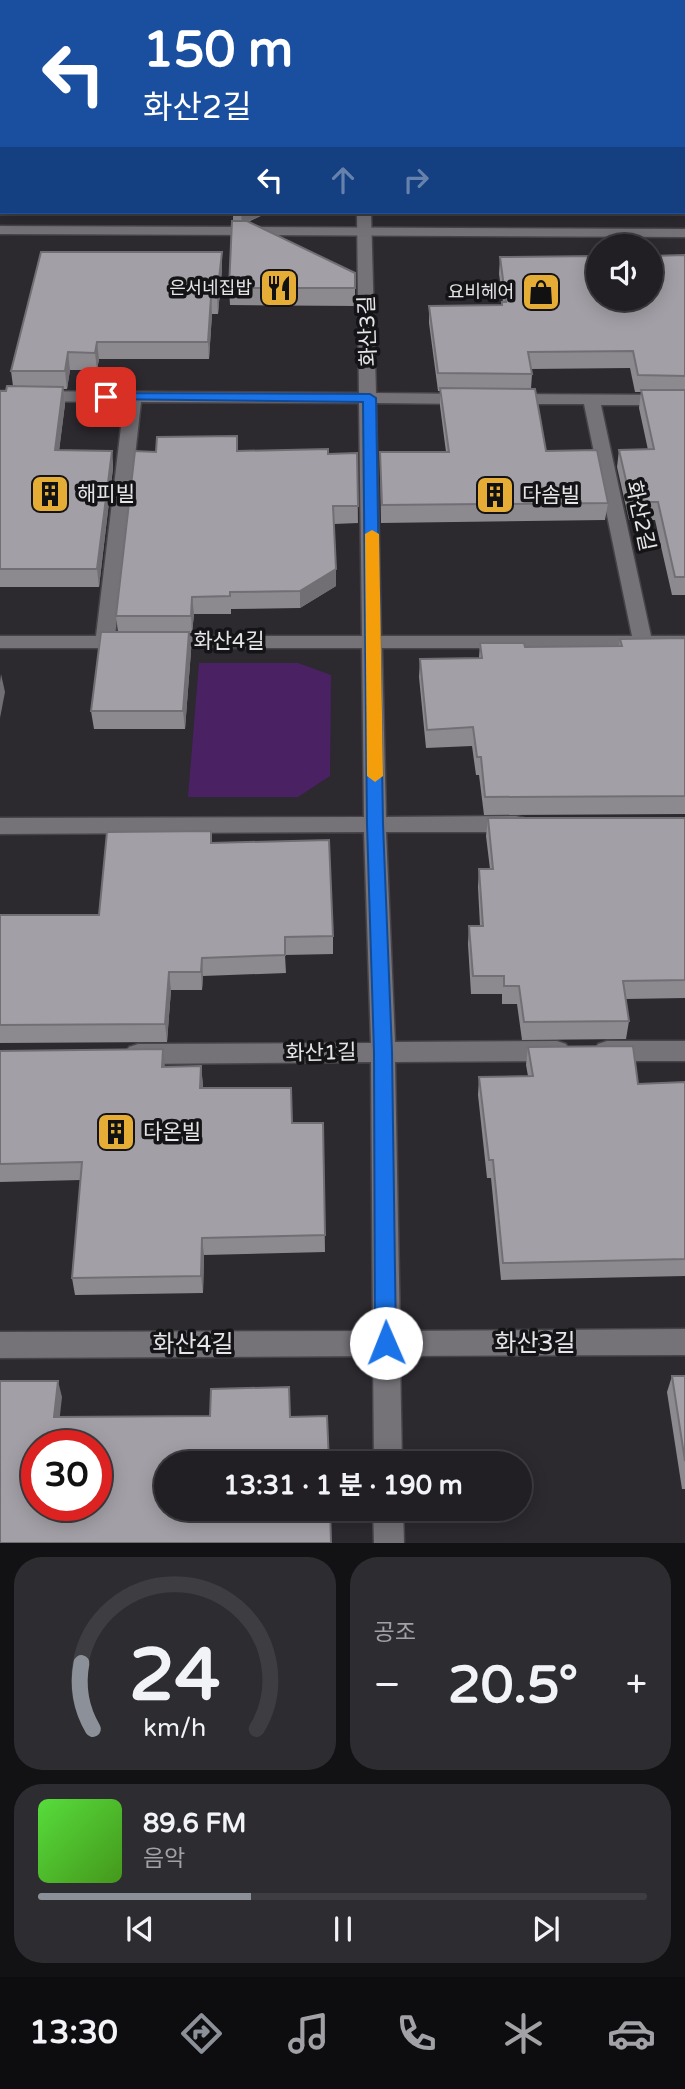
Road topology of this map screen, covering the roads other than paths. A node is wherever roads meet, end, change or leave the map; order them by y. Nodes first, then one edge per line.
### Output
1 (365, 221) edge
2 (0, 230) edge
3 (685, 233) edge
4 (0, 396) edge
5 (133, 397) junction
6 (370, 398) junction
7 (591, 399) junction
8 (685, 400) edge
9 (373, 641) junction
10 (0, 642) edge
11 (105, 642) junction
12 (643, 642) junction
13 (685, 642) edge
14 (375, 824) junction
15 (537, 824) edge
16 (0, 825) edge
17 (685, 1051) edge
18 (383, 1052) junction
19 (110, 1055) edge
20 (685, 1342) edge
21 (386, 1343) junction
22 (0, 1345) edge
23 (388, 1451) edge
24 (388, 1521) edge
25 (389, 1543) edge

1 - 2 street
1 - 3 street
1 - 6 street, 화산3길
4 - 5 street
5 - 6 street
5 - 11 street
6 - 7 street
6 - 9 street, 화산3길
7 - 8 street
7 - 12 street, 화산2길
9 - 11 street, 화산4길
9 - 12 street
9 - 14 street, 화산3길
10 - 11 street, 화산4길
12 - 13 street
14 - 15 street
14 - 16 street
14 - 18 street, 화산3길
17 - 18 street, 화산1길
18 - 19 street, 화산1길
18 - 21 street, 화산3길
20 - 21 street, 화산3길
21 - 22 street, 화산4길
21 - 23 street, 화산3길
24 - 25 street

